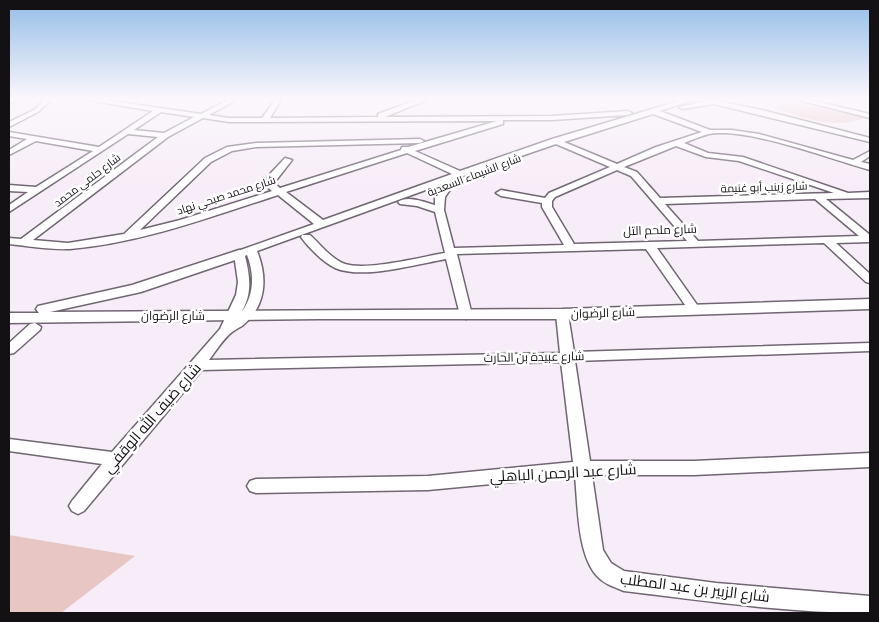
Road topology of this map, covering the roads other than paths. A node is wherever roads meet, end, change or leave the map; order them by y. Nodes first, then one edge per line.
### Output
1 (131, 129) edge
2 (178, 129) edge
3 (475, 129) edge
4 (601, 129) edge
5 (701, 129) edge
6 (836, 129) edge
7 (842, 129) edge
8 (126, 132) junction
9 (709, 132) junction
10 (9, 134) edge
11 (165, 135) junction
12 (869, 135) edge
13 (446, 138) junction
14 (34, 139) junction
15 (558, 142) junction
16 (391, 143) junction
17 (676, 143) junction
18 (98, 149) junction
19 (408, 150) junction
20 (9, 153) edge
21 (870, 153) edge
22 (288, 160) dead end
23 (854, 163) junction
24 (621, 167) junction
25 (870, 168) edge
26 (459, 174) junction
27 (450, 184) junction
28 (9, 188) edge
29 (37, 190) junction
30 (276, 192) junction
31 (501, 193) dead end
32 (870, 195) edge
33 (817, 196) junction
34 (851, 196) junction
35 (547, 201) junction
36 (658, 201) junction
37 (403, 202) junction
38 (9, 209) edge
39 (439, 210) junction
40 (321, 224) junction
41 (127, 237) junction
42 (306, 237) junction
43 (870, 239) edge
44 (826, 240) junction
45 (9, 241) edge
46 (23, 242) junction
47 (694, 243) junction
48 (648, 244) junction
49 (570, 246) junction
50 (451, 253) junction
51 (246, 255) junction
52 (870, 280) edge
53 (258, 281) junction
54 (244, 283) junction
55 (870, 304) edge
56 (694, 309) junction
57 (562, 314) junction
58 (466, 315) junction
59 (9, 317) edge
60 (234, 321) junction
61 (35, 327) junction
62 (9, 328) edge
63 (870, 347) edge
64 (9, 350) edge
65 (566, 356) junction
66 (199, 365) junction
67 (9, 445) edge
68 (114, 459) junction
69 (870, 460) edge
70 (584, 468) junction
71 (256, 486) dead end
72 (78, 506) dead end
73 (870, 606) edge

1 - 8 street
2 - 11 street, شارع حلمي محمد
3 - 13 street
4 - 15 street, شارع الشيماء السعدية
5 - 9 street
6 - 12 street
7 - 12 street
8 - 11 street, شارع حلمي محمد
8 - 18 street
9 - 17 street
9 - 23 street
10 - 14 street
11 - 46 street, شارع حلمي محمد
13 - 16 street
13 - 19 street, شارع محمد صبحي نهاد
14 - 18 street
14 - 20 street
15 - 24 street
15 - 26 street, شارع الشيماء السعدية
15 - 27 street, شارع الشيماء السعدية
16 - 19 street
16 - 41 street
17 - 24 street
17 - 34 street
18 - 29 street
19 - 26 street
19 - 30 street, شارع محمد صبحي نهاد
21 - 23 street
22 - 30 street
23 - 25 street
24 - 35 street
24 - 36 street
26 - 40 street, شارع الشيماء السعدية
27 - 37 street, شارع الشيماء السعدية
27 - 39 street
28 - 29 street
29 - 38 street
30 - 40 street
30 - 41 street, شارع محمد صبحي نهاد
31 - 35 street
32 - 34 street, شارع زينب أبو غنيمة
33 - 34 street, شارع زينب أبو غنيمة
33 - 36 street, شارع زينب أبو غنيمة
33 - 43 street
35 - 49 street
36 - 47 street
37 - 39 street
37 - 42 street, شارع الشيماء السعدية
39 - 50 street
40 - 51 street, شارع الشيماء السعدية
41 - 46 street, شارع محمد صبحي نهاد
42 - 50 street, شارع ملحم التل
42 - 51 street, شارع الشيماء السعدية
43 - 44 street, شارع ملحم التل
44 - 47 street, شارع ملحم التل
44 - 52 street
45 - 46 street, شارع محمد صبحي نهاد
47 - 48 street, شارع ملحم التل
48 - 49 street, شارع ملحم التل
48 - 56 street
49 - 50 street, شارع ملحم التل
50 - 58 street
51 - 53 street, شارع ضيف الله الوقفي
51 - 54 street, شارع ضيف الله الوقفي
51 - 59 main road
53 - 54 street
53 - 60 street, شارع ضيف الله الوقفي
54 - 60 street, شارع ضيف الله الوقفي
55 - 56 main road, شارع الرضوان
56 - 57 main road, شارع الرضوان
57 - 58 main road, شارع الرضوان
57 - 65 street, شارع الزبير بن عبد المطلب
58 - 60 main road, شارع الرضوان
59 - 60 main road, شارع الرضوان
60 - 61 main road, شارع الرضوان
60 - 66 street, شارع ضيف الله الوقفي
61 - 62 main road
61 - 64 street
63 - 65 street, شارع عبيدة بن الحارث
65 - 66 street, شارع عبيدة بن الحارث
65 - 70 street, شارع الزبير بن عبد المطلب
66 - 68 street, شارع ضيف الله الوقفي
67 - 68 street
68 - 72 street, شارع ضيف الله الوقفي
69 - 70 street, شارع عبد الرحمن الباهلي
70 - 71 street, شارع عبد الرحمن الباهلي
70 - 73 street, شارع الزبير بن عبد المطلب

